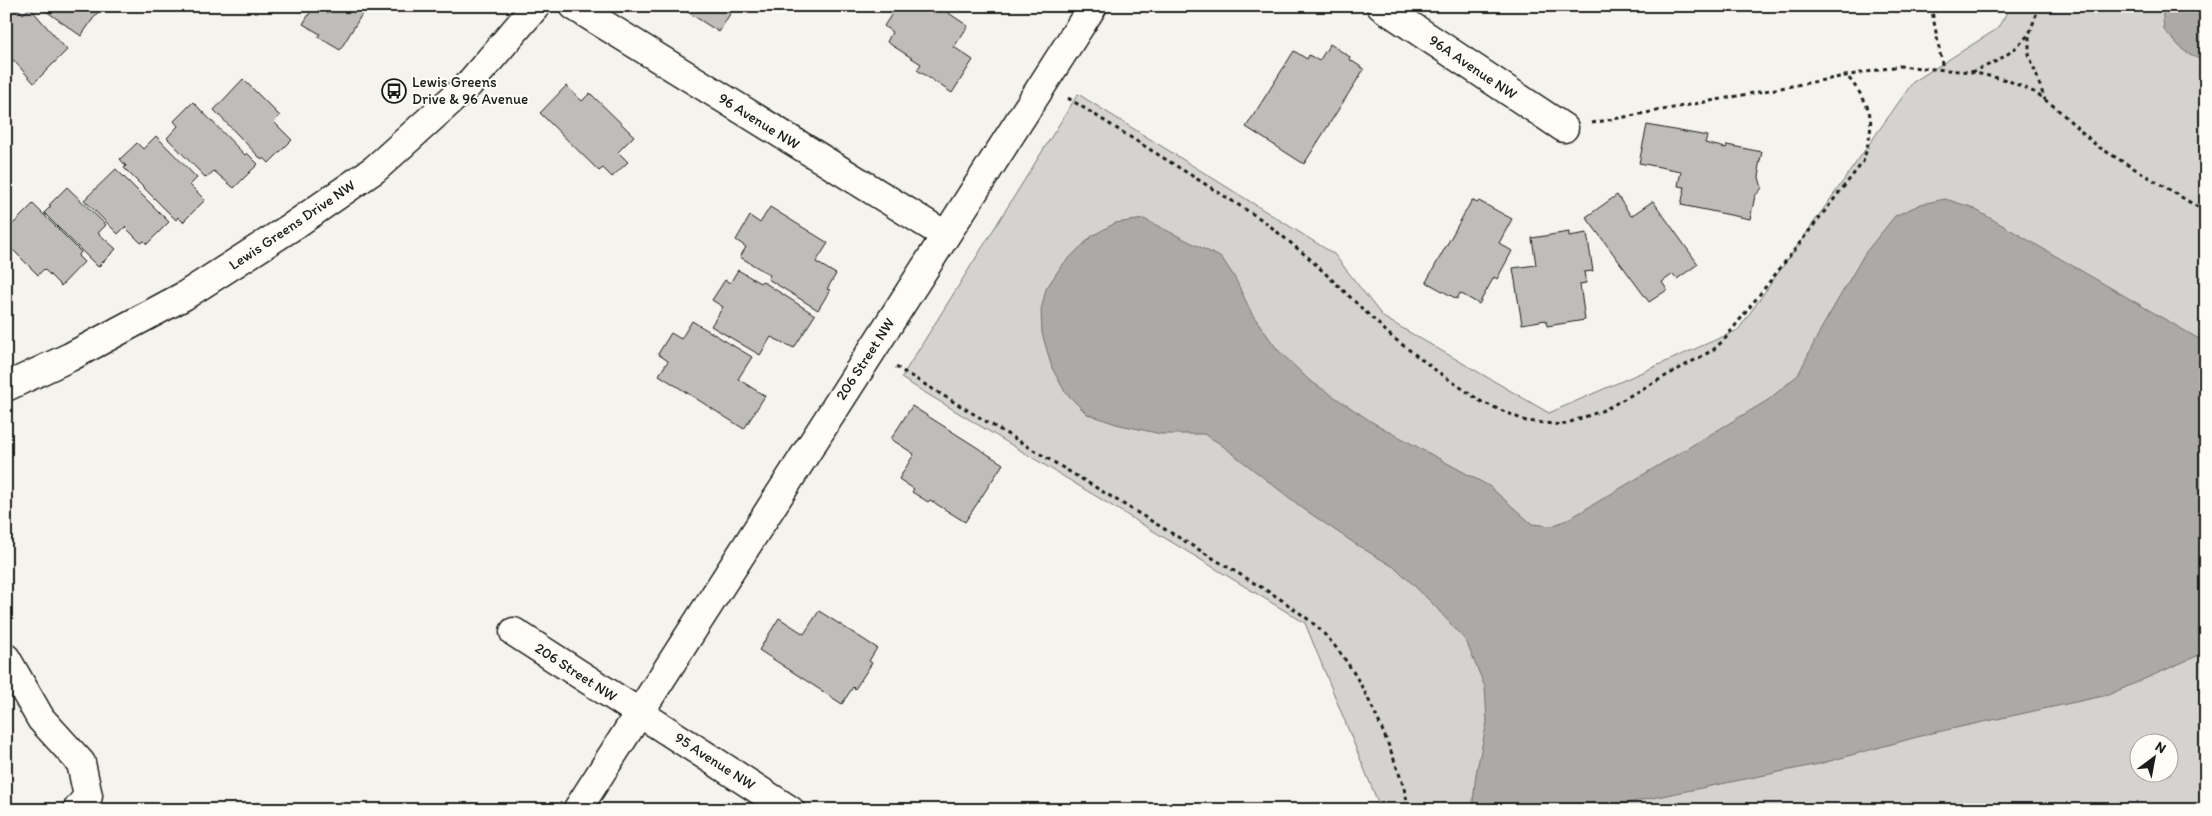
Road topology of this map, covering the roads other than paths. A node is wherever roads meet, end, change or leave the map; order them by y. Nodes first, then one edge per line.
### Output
1 (536, 6) edge
2 (574, 6) edge
3 (1093, 6) edge
4 (1381, 6) edge
5 (1564, 128) road end
6 (944, 235) junction
7 (6, 387) edge
8 (514, 632) dead end
9 (6, 658) edge
10 (638, 713) junction
11 (82, 803) edge
12 (577, 810) edge
13 (790, 810) edge

1 - 7 street, Lewis Greens Drive NW
2 - 6 street, 96 Avenue NW
3 - 6 street, 206 Street NW
4 - 5 street, 96A Avenue NW
6 - 10 street, 206 Street NW
8 - 10 street, 206 Street NW
9 - 11 street
10 - 12 street, 206 Street NW
10 - 13 street, 95 Avenue NW

